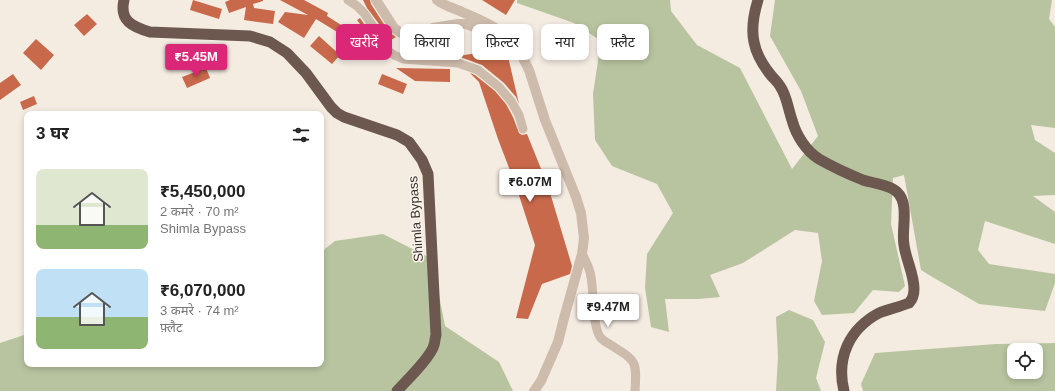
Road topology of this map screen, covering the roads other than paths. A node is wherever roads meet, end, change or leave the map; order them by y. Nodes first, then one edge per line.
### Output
1 (124, 0) edge
2 (348, 0) edge
3 (376, 0) edge
4 (437, 0) edge
5 (758, 0) edge
6 (488, 24) edge
7 (472, 26) edge
8 (524, 60) edge
9 (523, 129) dead end
10 (582, 254) junction
11 (397, 391) edge
12 (534, 391) edge
13 (635, 391) edge
14 (844, 391) edge

1 - 11 highway, Shimla Bypass
2 - 9 street
3 - 7 street
4 - 6 street
5 - 14 highway
8 - 10 street
10 - 12 street
10 - 13 street

